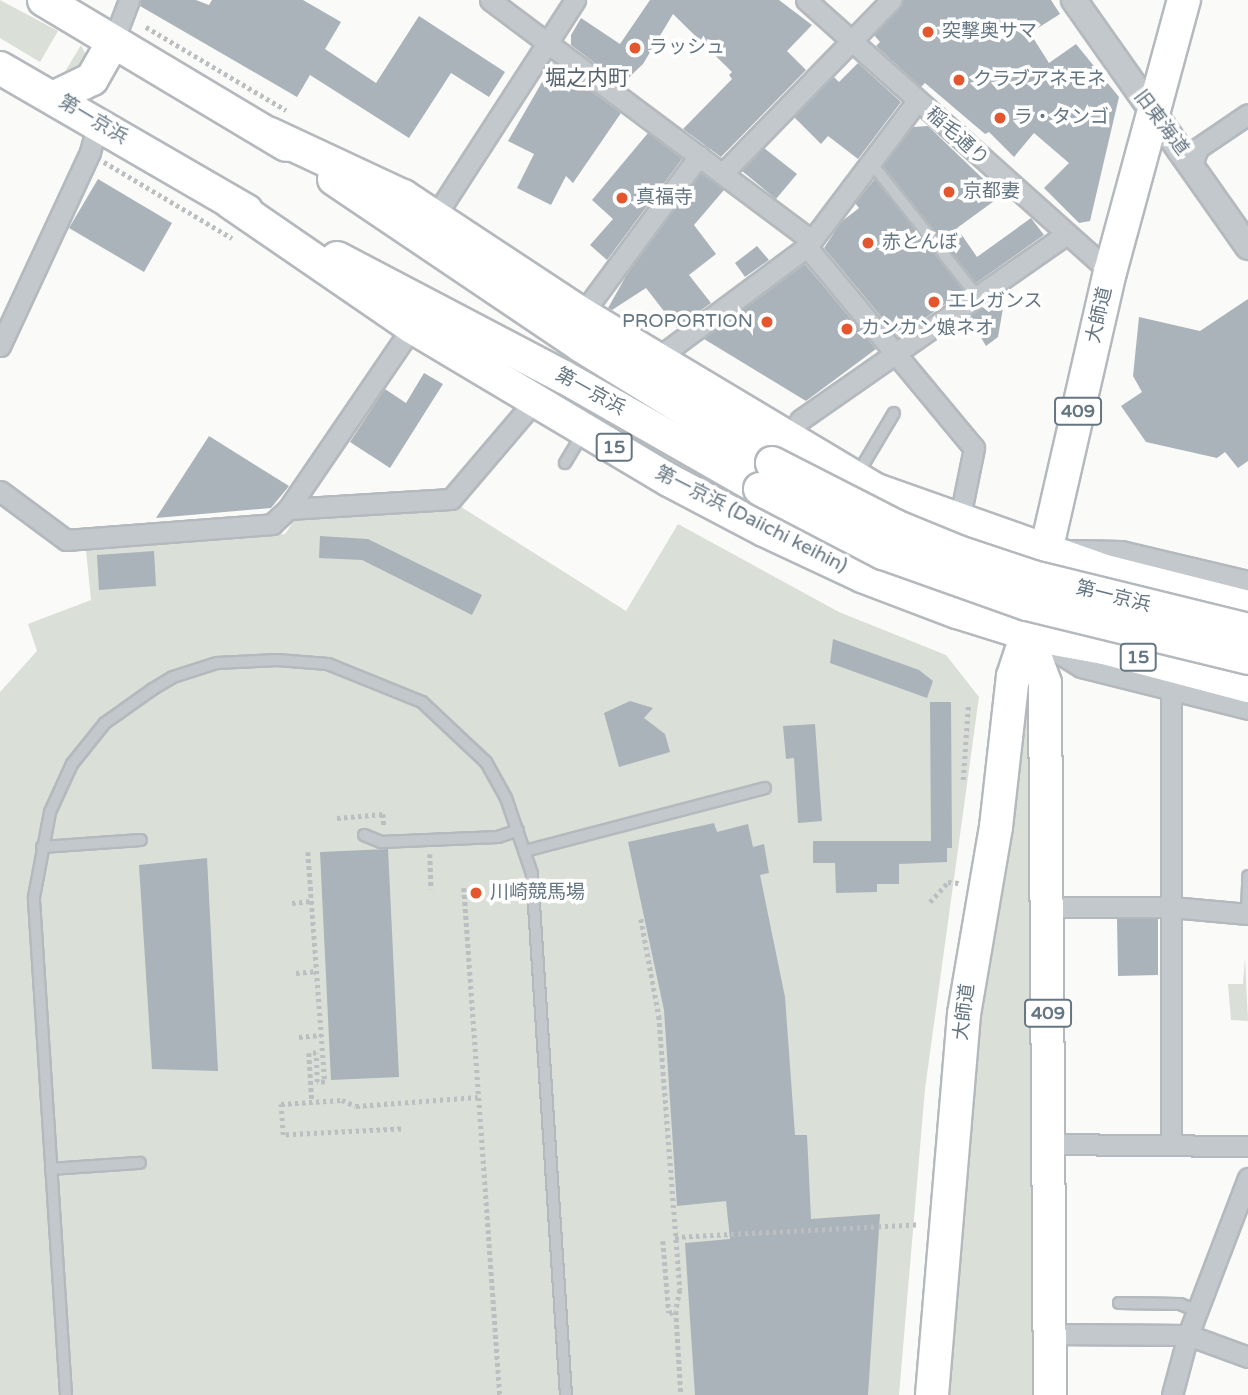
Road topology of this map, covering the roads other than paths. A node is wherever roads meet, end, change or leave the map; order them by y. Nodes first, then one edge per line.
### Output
1 (44, 0) edge
2 (129, 0) edge
3 (491, 0) edge
4 (575, 0) edge
5 (806, 0) edge
6 (891, 0) edge
7 (1074, 0) edge
8 (1184, 0) edge
9 (852, 41) junction
10 (113, 42) junction
11 (547, 42) junction
12 (144, 60) junction
13 (0, 68) edge
14 (55, 97) junction
15 (917, 101) junction
16 (1154, 114) junction
17 (1248, 114) edge
18 (98, 123) junction
19 (270, 134) junction
20 (699, 156) junction
21 (872, 164) junction
22 (1192, 164) junction
23 (722, 174) junction
24 (230, 202) junction
25 (434, 218) junction
26 (1067, 234) junction
27 (809, 243) junction
28 (1248, 247) edge
29 (1110, 272) junction
30 (977, 296) junction
31 (7, 311) edge
32 (582, 314) junction
33 (412, 327) junction
34 (0, 346) edge
35 (892, 354) junction
36 (656, 359) junction
37 (536, 399) junction
38 (894, 413) dead end
39 (800, 420) dead end
40 (585, 429) junction
41 (565, 463) dead end
42 (766, 476) junction
43 (855, 478) junction
44 (0, 491) edge
45 (288, 509) junction
46 (959, 522) junction
47 (1045, 550) junction
48 (1248, 581) edge
49 (1248, 607) edge
50 (1248, 630) edge
51 (1027, 634) junction
52 (1248, 658) edge
53 (1248, 686) edge
54 (1171, 691) junction
55 (1248, 709) edge
56 (765, 788) dead end
57 (518, 830) junction
58 (364, 835) dead end
59 (141, 840) dead end
60 (42, 847) junction
61 (525, 851) junction
62 (1248, 876) edge
63 (1048, 907) junction
64 (1171, 907) junction
65 (1248, 914) edge
66 (1049, 1144) junction
67 (1171, 1144) junction
68 (1248, 1146) edge
69 (140, 1163) dead end
70 (51, 1169) junction
71 (1248, 1178) edge
72 (1119, 1303) dead end
73 (1197, 1311) junction
74 (1050, 1334) junction
75 (1188, 1335) junction
76 (1248, 1357) edge
77 (66, 1395) edge
78 (566, 1395) edge
79 (932, 1395) edge
80 (1050, 1395) edge
81 (1172, 1395) edge

1 - 10 highway, 第一京浜 / 15
2 - 10 street
3 - 11 street
4 - 11 street
5 - 9 street, 稲毛通り
6 - 9 street
7 - 16 street, 旧東海道
8 - 16 highway, 大師道 / 409
9 - 15 street, 稲毛通り
9 - 23 street
10 - 12 highway, 第一京浜 / 15
10 - 14 highway
11 - 20 street
11 - 25 street
12 - 18 highway
12 - 19 highway, 第一京浜 / 15
13 - 14 highway, 第一京浜 / 15
14 - 18 highway, 第一京浜 / 15
15 - 21 street
15 - 26 street, 稲毛通り
16 - 22 street, 旧東海道
16 - 29 highway, 大師道 / 409
17 - 22 street
18 - 24 highway, 第一京浜 / 15
18 - 31 street
19 - 25 highway
19 - 42 highway, 第一京浜 / 15
20 - 23 street
20 - 32 street
21 - 27 street
21 - 30 lane
22 - 28 street, 旧東海道
23 - 27 street
24 - 33 highway, 第一京浜 (Daiichi keihin) / 15
24 - 42 highway, 第一京浜 / 15
25 - 32 highway
26 - 29 street, 稲毛通り
26 - 30 street
27 - 35 street
27 - 36 street
29 - 47 highway, 大師道 / 409
30 - 35 street
31 - 34 street
32 - 36 highway
33 - 37 highway, 第一京浜 (Daiichi keihin) / 15
33 - 45 street
35 - 39 street
35 - 46 street
36 - 43 highway
37 - 40 highway, 第一京浜 (Daiichi keihin) / 15
37 - 45 street
38 - 43 lane
40 - 41 lane
40 - 51 highway, 第一京浜 (Daiichi keihin) / 15
42 - 50 highway, 第一京浜 / 15, bridge
42 - 52 highway, 第一京浜 / 15, bridge
43 - 46 highway
44 - 45 street
46 - 47 highway
47 - 48 street
47 - 49 highway
47 - 51 highway, 大師道 / 409
51 - 53 highway, 第一京浜 (Daiichi keihin) / 15
51 - 54 street
51 - 63 highway, 409
51 - 79 highway, 大師道 / 409
54 - 55 street
54 - 64 street
56 - 61 lane
57 - 58 lane
57 - 60 lane
57 - 61 lane
59 - 60 lane
60 - 70 lane
61 - 78 lane
62 - 65 lane
63 - 64 street
63 - 66 highway, 409
64 - 65 street
64 - 67 street
66 - 67 street
66 - 74 highway, 409
67 - 68 street
69 - 70 lane
70 - 77 lane
71 - 73 street
72 - 73 lane
73 - 75 street
74 - 75 street
74 - 80 highway, 409
75 - 76 street
75 - 81 street

